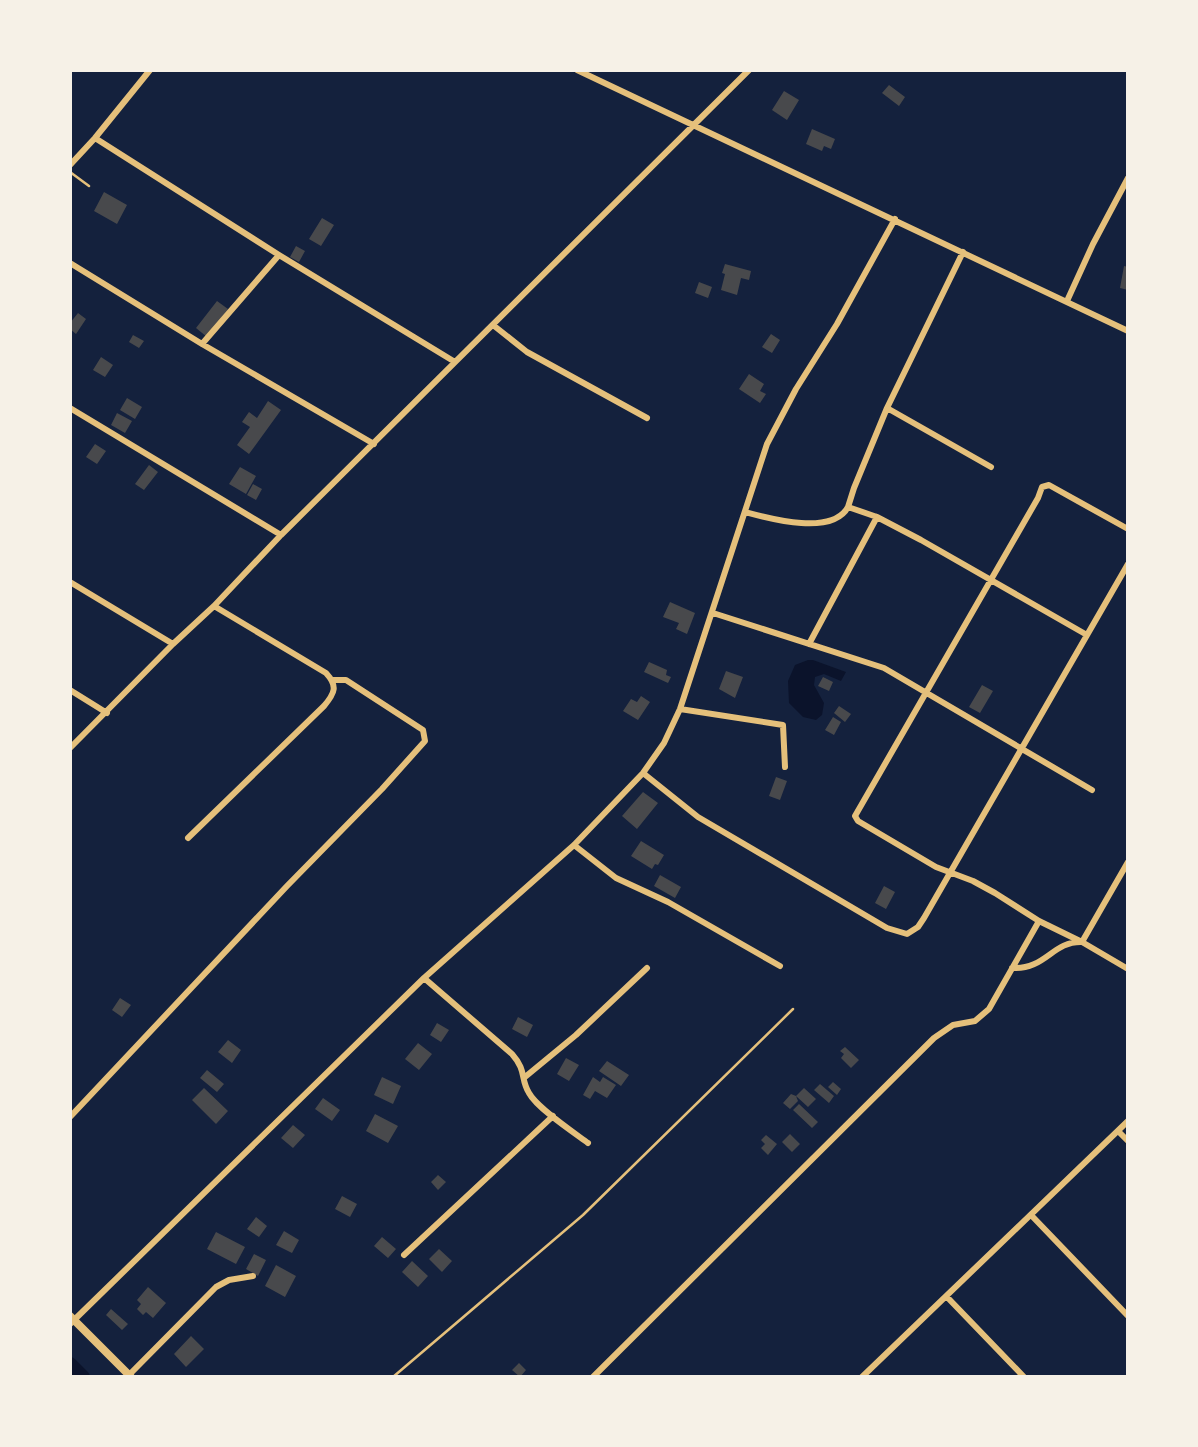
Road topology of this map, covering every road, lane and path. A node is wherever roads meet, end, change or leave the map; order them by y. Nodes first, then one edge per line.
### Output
1 (150, 70) edge
2 (577, 70) edge
3 (749, 70) edge
4 (693, 124) junction
5 (95, 138) junction
6 (70, 165) edge
7 (70, 172) edge
8 (1128, 178) edge
9 (89, 186) dead end
10 (895, 219) junction
11 (963, 251) junction
12 (279, 255) junction
13 (70, 263) edge
14 (1067, 301) junction
15 (493, 325) junction
16 (1128, 331) edge
17 (202, 344) junction
18 (455, 362) junction
19 (70, 408) edge
20 (887, 408) junction
21 (647, 418) dead end
22 (374, 444) junction
23 (991, 467) dead end
24 (848, 507) junction
25 (745, 512) junction
26 (877, 517) junction
27 (1128, 529) edge
28 (281, 535) junction
29 (1128, 564) edge
30 (990, 580) junction
31 (70, 582) edge
32 (214, 606) junction
33 (713, 613) junction
34 (1087, 635) junction
35 (173, 644) junction
36 (809, 644) junction
37 (333, 680) junction
38 (70, 690) edge
39 (927, 692) junction
40 (680, 709) junction
41 (107, 713) junction
42 (70, 748) edge
43 (1022, 748) junction
44 (785, 767) dead end
45 (643, 773) junction
46 (1092, 790) dead end
47 (188, 838) dead end
48 (574, 845) junction
49 (1128, 862) edge
50 (949, 871) junction
51 (1039, 921) junction
52 (1082, 942) junction
53 (780, 966) dead end
54 (647, 968) dead end
55 (1012, 968) junction
56 (1128, 969) edge
57 (424, 978) junction
58 (793, 1009) dead end
59 (525, 1077) junction
60 (553, 1116) junction
61 (70, 1117) edge
62 (1128, 1121) edge
63 (1118, 1131) junction
64 (1128, 1141) edge
65 (587, 1143) dead end
66 (1031, 1215) junction
67 (404, 1255) dead end
68 (253, 1276) dead end
69 (947, 1297) junction
70 (1128, 1316) edge
71 (71, 1320) edge
72 (130, 1376) edge
73 (393, 1377) edge
74 (593, 1377) edge
75 (862, 1377) edge
76 (1024, 1377) edge

1 - 5 street
2 - 4 street
3 - 4 street
4 - 10 street
4 - 15 street
5 - 6 street
5 - 12 street
7 - 9 lane
8 - 14 street
10 - 11 street
10 - 25 street
11 - 14 street
11 - 20 street
12 - 17 street
12 - 18 street
13 - 17 street
14 - 16 street
15 - 18 street
15 - 21 street
17 - 22 street
18 - 22 street
19 - 28 street
20 - 23 street
20 - 24 street
22 - 28 street
24 - 25 street
24 - 26 street
25 - 33 street
26 - 30 street
26 - 36 street
27 - 30 street
28 - 32 street
29 - 34 street
30 - 34 street
30 - 39 street
31 - 35 street
32 - 35 street
32 - 37 street
33 - 36 street
33 - 40 street
34 - 43 street
35 - 41 street
36 - 39 street
37 - 47 street
37 - 61 street
38 - 41 street
39 - 43 street
39 - 50 street
40 - 44 street
40 - 45 street
41 - 42 street
43 - 46 street
43 - 50 street
45 - 48 street
45 - 50 street
48 - 53 street
48 - 57 street
49 - 52 street
50 - 51 street
51 - 52 street
51 - 55 street
52 - 55 street
52 - 56 street
54 - 59 street
55 - 74 street
57 - 59 street
57 - 71 street
58 - 73 lane
59 - 60 street
60 - 65 street
60 - 67 street
62 - 63 street
63 - 64 street
63 - 66 street
66 - 69 street
66 - 70 street
68 - 72 street
69 - 75 street
69 - 76 street
71 - 72 main road

